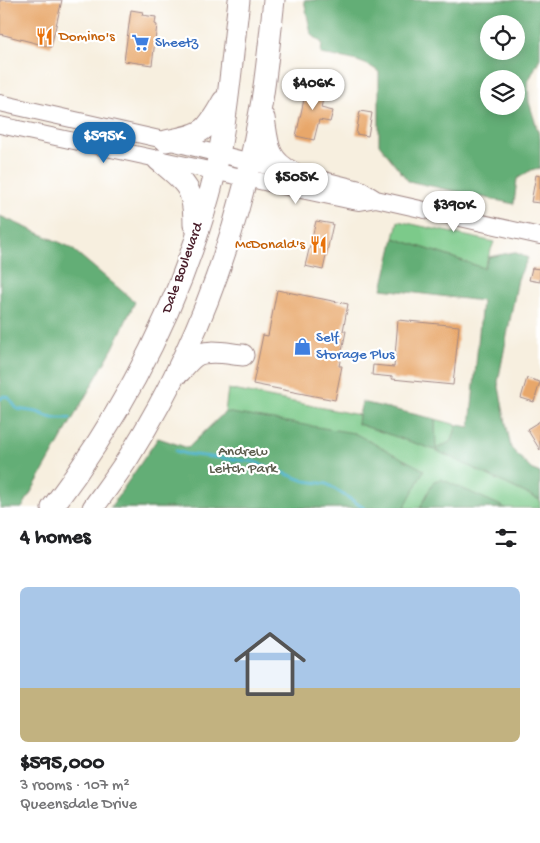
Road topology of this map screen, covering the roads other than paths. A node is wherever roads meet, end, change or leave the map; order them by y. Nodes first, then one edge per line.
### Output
1 (239, 0) edge
2 (274, 0) edge
3 (228, 92) junction
4 (0, 103) edge
5 (262, 104) junction
6 (0, 124) edge
7 (162, 150) junction
8 (217, 163) junction
9 (249, 170) junction
10 (292, 172) junction
11 (376, 199) junction
12 (540, 236) edge
13 (194, 242) junction
14 (243, 355) dead end
15 (174, 377) junction
16 (52, 508) edge
17 (93, 508) edge

1 - 3 main road, Dale Boulevard
2 - 5 main road
3 - 7 main road
3 - 8 main road, Dale Boulevard
4 - 7 street
5 - 9 main road
5 - 10 main road
6 - 7 street
7 - 8 street
7 - 13 main road
8 - 9 street
8 - 13 main road, Dale Boulevard
9 - 10 street
9 - 11 street
9 - 15 main road
10 - 11 street
11 - 12 street
13 - 16 main road, Dale Boulevard
14 - 15 main road
15 - 17 main road

